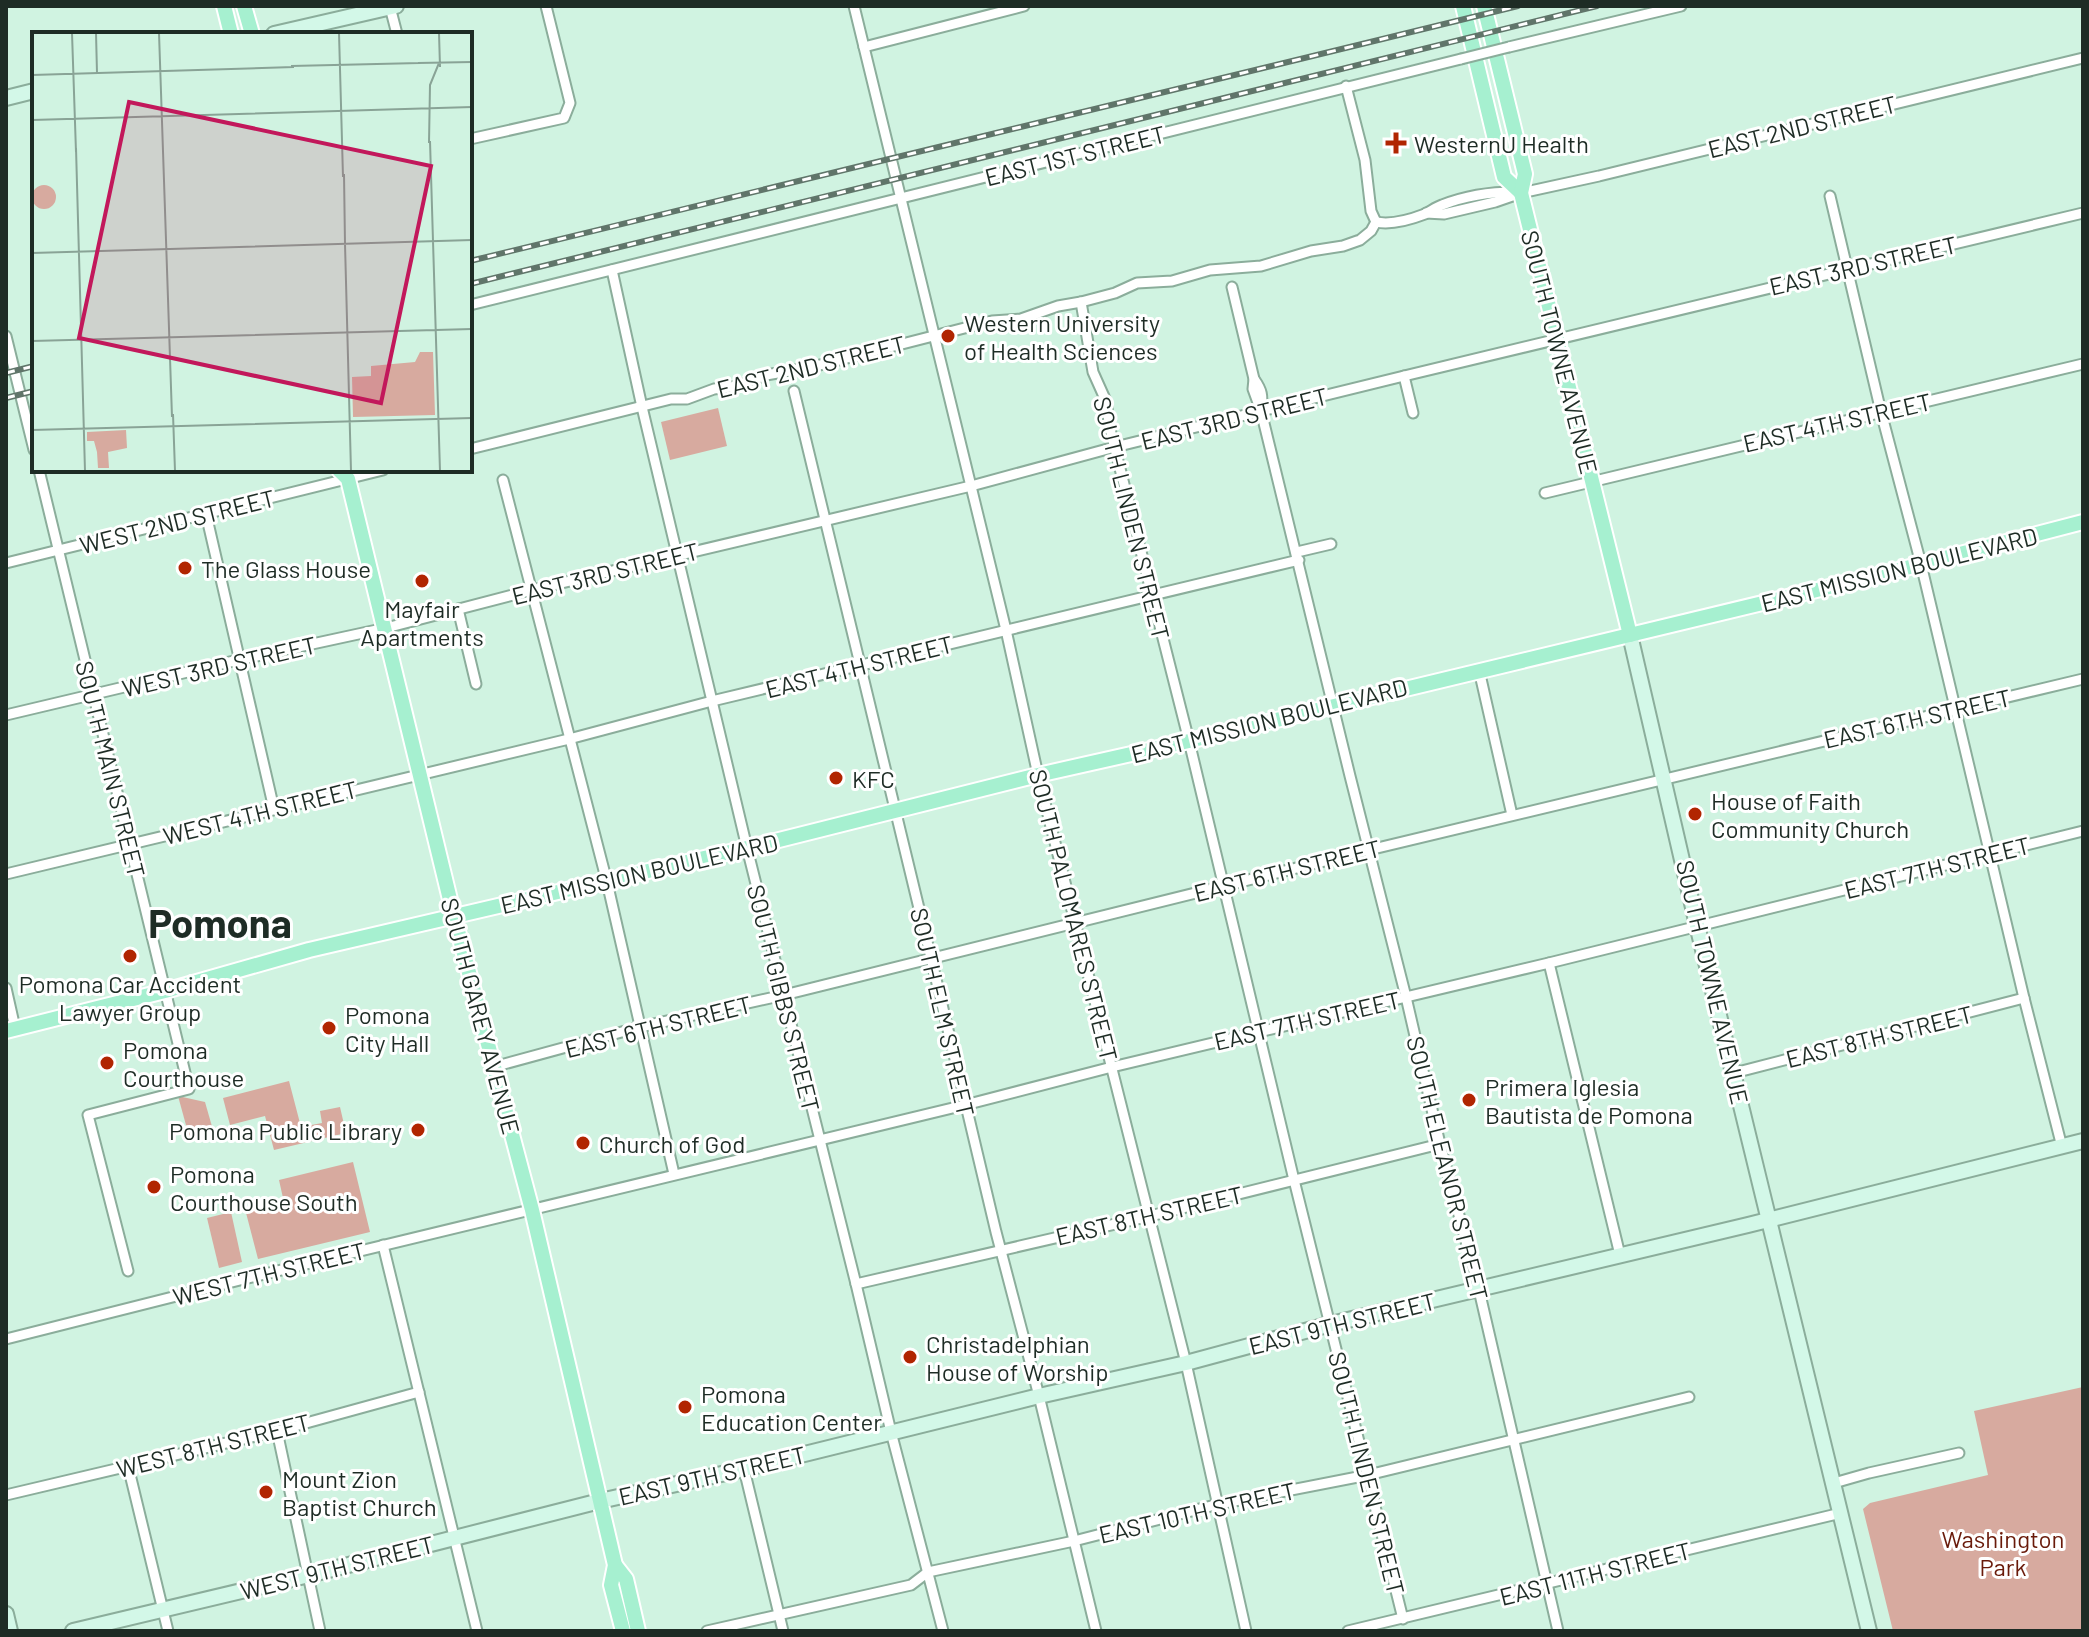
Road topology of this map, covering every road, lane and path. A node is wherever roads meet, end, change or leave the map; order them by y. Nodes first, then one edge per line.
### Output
1 (224, 6) edge
2 (244, 6) edge
3 (546, 6) edge
4 (854, 6) edge
5 (1024, 6) edge
6 (1463, 6) edge
7 (1484, 6) edge
8 (1681, 6) edge
9 (393, 7) edge
10 (1010, 8) edge
11 (230, 32) edge
12 (251, 32) edge
13 (283, 32) edge
14 (397, 32) edge
15 (864, 47) junction
16 (2083, 58) edge
17 (1346, 86) junction
18 (32, 92) edge
19 (6, 98) edge
20 (472, 139) edge
21 (1521, 193) junction
22 (1830, 196) dead end
23 (901, 199) junction
24 (2083, 213) edge
25 (1376, 222) junction
26 (1847, 268) junction
27 (612, 270) junction
28 (1232, 287) dead end
29 (1081, 302) junction
30 (472, 305) edge
31 (6, 336) edge
32 (934, 337) junction
33 (1556, 339) junction
34 (2083, 364) edge
35 (1404, 376) junction
36 (794, 391) dead end
37 (642, 407) junction
38 (1261, 411) junction
39 (1881, 412) junction
40 (1413, 413) dead end
41 (30, 418) edge
42 (1115, 447) junction
43 (472, 449) edge
44 (39, 472) edge
45 (346, 473) edge
46 (503, 480) dead end
47 (1591, 481) junction
48 (971, 486) junction
49 (1545, 493) dead end
50 (206, 514) junction
51 (826, 520) junction
52 (2083, 522) edge
53 (1331, 544) dead end
54 (57, 551) junction
55 (677, 555) junction
56 (1298, 556) junction
57 (6, 563) edge
58 (1921, 564) junction
59 (532, 590) junction
60 (1151, 596) junction
61 (458, 609) junction
62 (386, 628) junction
63 (1006, 630) junction
64 (1630, 635) junction
65 (238, 660) junction
66 (860, 666) junction
67 (1479, 670) junction
68 (2083, 679) edge
69 (476, 684) dead end
70 (93, 695) junction
71 (712, 701) junction
72 (1333, 705) junction
73 (1955, 709) junction
74 (6, 715) edge
75 (569, 739) junction
76 (1189, 741) junction
77 (420, 774) junction
78 (1038, 775) junction
79 (1665, 778) junction
80 (274, 809) junction
81 (894, 811) junction
82 (1512, 815) junction
83 (2083, 831) edge
84 (130, 844) junction
85 (747, 848) junction
86 (1369, 850) junction
87 (1990, 854) junction
88 (6, 874) edge
89 (607, 882) junction
90 (1224, 886) junction
91 (454, 916) junction
92 (1075, 922) junction
93 (1697, 925) junction
94 (931, 958) junction
95 (1549, 963) junction
96 (6, 988) edge
97 (165, 991) junction
98 (784, 995) junction
99 (1406, 997) junction
100 (2024, 998) junction
101 (640, 1027) junction
102 (10, 1030) edge
103 (1259, 1032) junction
104 (493, 1067) junction
105 (1112, 1067) junction
106 (1734, 1073) junction
107 (965, 1105) junction
108 (819, 1140) junction
109 (2083, 1141) edge
110 (1440, 1144) junction
111 (2062, 1147) junction
112 (674, 1174) junction
113 (1294, 1180) junction
114 (532, 1210) junction
115 (1150, 1216) junction
116 (1770, 1219) junction
117 (383, 1245) junction
118 (1000, 1250) junction
119 (1620, 1255) junction
120 (128, 1271) dead end
121 (856, 1284) junction
122 (1479, 1290) junction
123 (1331, 1324) junction
124 (6, 1339) edge
125 (1186, 1363) junction
126 (419, 1392) junction
127 (1039, 1396) junction
128 (1689, 1397) dead end
129 (277, 1431) junction
130 (891, 1432) junction
131 (1514, 1438) junction
132 (1959, 1453) dead end
133 (128, 1466) junction
134 (744, 1469) junction
135 (1368, 1475) junction
136 (1834, 1483) junction
137 (6, 1495) edge
138 (600, 1501) junction
139 (1219, 1504) junction
140 (1841, 1513) junction
141 (454, 1538) junction
142 (1074, 1541) junction
143 (615, 1565) junction
144 (928, 1572) junction
145 (309, 1575) junction
146 (1547, 1585) junction
147 (163, 1610) junction
148 (6, 1614) edge
149 (779, 1615) junction
150 (1403, 1619) junction
151 (10, 1631) edge
152 (73, 1631) edge
153 (168, 1631) edge
154 (320, 1631) edge
155 (477, 1631) edge
156 (623, 1631) edge
157 (638, 1631) edge
158 (707, 1631) edge
159 (783, 1631) edge
160 (943, 1631) edge
161 (1096, 1631) edge
162 (1246, 1631) edge
163 (1348, 1631) edge
164 (1558, 1631) edge
165 (1869, 1631) edge

1 - 11 main road
2 - 12 main road
3 - 20 street
4 - 15 street, SOUTH PALOMARES STREET
5 - 10 street
6 - 21 main road
7 - 21 main road
8 - 17 street, EAST 1ST STREET, bridge
9 - 13 street
9 - 14 street
10 - 15 street
15 - 23 street, SOUTH PALOMARES STREET
16 - 21 street, EAST 2ND STREET
17 - 23 street, EAST 1ST STREET
17 - 25 street
18 - 19 street
21 - 25 street, EAST 2ND STREET
21 - 33 main road, SOUTH TOWNE AVENUE
22 - 26 street
23 - 27 street, EAST 1ST STREET
23 - 32 street, SOUTH PALOMARES STREET
24 - 26 street, EAST 3RD STREET
25 - 29 street, EAST 2ND STREET
26 - 33 street, EAST 3RD STREET
26 - 39 street
27 - 30 street, EAST 1ST STREET
27 - 37 street, SOUTH GIBBS STREET
28 - 38 street, SOUTH ELEANOR STREET
29 - 32 street, EAST 2ND STREET
29 - 42 street, SOUTH LINDEN STREET
31 - 41 street
32 - 37 street, EAST 2ND STREET
32 - 48 street, SOUTH PALOMARES STREET
33 - 35 street, EAST 3RD STREET
33 - 47 main road, SOUTH TOWNE AVENUE
34 - 39 street, EAST 4TH STREET
35 - 38 street, EAST 3RD STREET
35 - 40 street
36 - 51 street, SOUTH ELM STREET
37 - 43 street, EAST 2ND STREET
37 - 55 street, SOUTH GIBBS STREET
38 - 42 street, EAST 3RD STREET
38 - 56 street, SOUTH ELEANOR STREET
39 - 47 street, EAST 4TH STREET
39 - 58 street
42 - 48 street, EAST 3RD STREET
42 - 60 street, SOUTH LINDEN STREET
44 - 54 street, SOUTH MAIN STREET
45 - 50 street, WEST 2ND STREET
45 - 62 main road, SOUTH GAREY AVENUE
46 - 59 street
47 - 49 street, EAST 4TH STREET
47 - 64 main road, SOUTH TOWNE AVENUE
48 - 51 street, EAST 3RD STREET
48 - 63 street, SOUTH PALOMARES STREET
50 - 54 street, WEST 2ND STREET
50 - 65 street
51 - 55 street, EAST 3RD STREET
51 - 66 street, SOUTH ELM STREET
52 - 58 main road, EAST MISSION BOULEVARD
53 - 56 street, EAST 4TH STREET
54 - 57 street, WEST 2ND STREET
54 - 70 street, SOUTH MAIN STREET
55 - 59 street, EAST 3RD STREET
55 - 71 street, SOUTH GIBBS STREET
56 - 60 street, EAST 4TH STREET
56 - 72 street, SOUTH ELEANOR STREET
58 - 64 main road, EAST MISSION BOULEVARD
58 - 73 street
59 - 61 street, EAST 3RD STREET
59 - 75 street
60 - 63 street, EAST 4TH STREET
60 - 76 street, SOUTH LINDEN STREET
61 - 62 street, EAST 3RD STREET
61 - 69 street
62 - 65 street, WEST 3RD STREET
62 - 77 main road, SOUTH GAREY AVENUE
63 - 66 street, EAST 4TH STREET
63 - 78 street, SOUTH PALOMARES STREET
64 - 67 main road, EAST MISSION BOULEVARD
64 - 79 street, SOUTH TOWNE AVENUE
65 - 70 street, WEST 3RD STREET
65 - 80 street
66 - 71 street, EAST 4TH STREET
66 - 81 street, SOUTH ELM STREET
67 - 72 main road, EAST MISSION BOULEVARD
67 - 82 street
68 - 73 street, EAST 6TH STREET
70 - 74 street, WEST 3RD STREET
70 - 84 street, SOUTH MAIN STREET
71 - 75 street, EAST 4TH STREET
71 - 85 street, SOUTH GIBBS STREET
72 - 76 main road, EAST MISSION BOULEVARD
72 - 86 street, SOUTH ELEANOR STREET
73 - 79 street, EAST 6TH STREET
73 - 87 street
75 - 77 street, EAST 4TH STREET
75 - 89 street
76 - 78 main road, EAST MISSION BOULEVARD
76 - 90 street, SOUTH LINDEN STREET
77 - 80 street, WEST 4TH STREET
77 - 91 main road, SOUTH GAREY AVENUE
78 - 81 main road, EAST MISSION BOULEVARD
78 - 92 street, SOUTH PALOMARES STREET
79 - 82 street, EAST 6TH STREET
79 - 93 street, SOUTH TOWNE AVENUE
80 - 84 street, WEST 4TH STREET
81 - 85 main road, EAST MISSION BOULEVARD
81 - 94 street, SOUTH ELM STREET
82 - 86 street, EAST 6TH STREET
83 - 87 street, EAST 7TH STREET
84 - 88 street, WEST 4TH STREET
84 - 97 street, SOUTH MAIN STREET
85 - 89 main road, EAST MISSION BOULEVARD
85 - 98 street, SOUTH GIBBS STREET
86 - 90 street, EAST 6TH STREET
86 - 99 street, SOUTH ELEANOR STREET
87 - 93 street, EAST 7TH STREET
87 - 100 street
89 - 91 main road, EAST MISSION BOULEVARD
89 - 101 street
90 - 92 street, EAST 6TH STREET
90 - 103 street, SOUTH LINDEN STREET
91 - 97 main road, EAST MISSION BOULEVARD
91 - 104 main road, SOUTH GAREY AVENUE
92 - 94 street, EAST 6TH STREET
92 - 105 street, SOUTH PALOMARES STREET
93 - 95 street, EAST 7TH STREET
93 - 106 street, SOUTH TOWNE AVENUE
94 - 98 street, EAST 6TH STREET
94 - 107 street, SOUTH ELM STREET
95 - 99 street, EAST 7TH STREET
95 - 119 street
96 - 102 street
97 - 102 main road, EAST MISSION BOULEVARD
97 - 120 street, SOUTH MAIN STREET
98 - 101 street, EAST 6TH STREET
98 - 108 street, SOUTH GIBBS STREET
99 - 103 street, EAST 7TH STREET
99 - 110 street, SOUTH ELEANOR STREET
100 - 106 street, EAST 8TH STREET
100 - 111 street
101 - 104 street, EAST 6TH STREET
101 - 112 street
103 - 105 street, EAST 7TH STREET
103 - 113 street, SOUTH LINDEN STREET
104 - 114 main road, SOUTH GAREY AVENUE
105 - 107 street, EAST 7TH STREET
105 - 115 street, SOUTH PALOMARES STREET
106 - 116 street, SOUTH TOWNE AVENUE
107 - 108 street, EAST 7TH STREET
107 - 118 street, SOUTH ELM STREET
108 - 112 street, EAST 7TH STREET
108 - 121 street, SOUTH GIBBS STREET
109 - 111 street, EAST 9TH STREET
110 - 113 street, EAST 8TH STREET
110 - 122 street, SOUTH ELEANOR STREET
111 - 116 street, EAST 9TH STREET
112 - 114 street, EAST 7TH STREET
113 - 115 street, EAST 8TH STREET
113 - 123 street, SOUTH LINDEN STREET
114 - 117 street, WEST 7TH STREET
114 - 138 main road, SOUTH GAREY AVENUE
115 - 118 street, EAST 8TH STREET
115 - 125 street, SOUTH PALOMARES STREET
116 - 119 street, EAST 9TH STREET
116 - 136 street, SOUTH TOWNE AVENUE
117 - 124 street, WEST 7TH STREET
117 - 126 street
118 - 121 street, EAST 8TH STREET
118 - 127 street, SOUTH ELM STREET
119 - 122 street, EAST 9TH STREET
121 - 130 street, SOUTH GIBBS STREET
122 - 123 street, EAST 9TH STREET
122 - 131 street, SOUTH ELEANOR STREET
123 - 125 street, EAST 9TH STREET
123 - 135 street, SOUTH LINDEN STREET
125 - 127 street, EAST 9TH STREET
125 - 139 street, SOUTH PALOMARES STREET
126 - 129 street, WEST 8TH STREET
126 - 141 street
127 - 130 street, EAST 9TH STREET
127 - 142 street, SOUTH ELM STREET
128 - 131 street, EAST 10TH STREET
129 - 133 street, WEST 8TH STREET
129 - 145 street
130 - 134 street, EAST 9TH STREET
130 - 144 street, SOUTH GIBBS STREET
131 - 135 street, EAST 10TH STREET
131 - 146 street, SOUTH ELEANOR STREET
132 - 136 street
133 - 137 street, WEST 8TH STREET
133 - 147 street
134 - 138 street, EAST 9TH STREET
134 - 149 street
135 - 139 street, EAST 10TH STREET
135 - 150 street, SOUTH LINDEN STREET
136 - 140 street, SOUTH TOWNE AVENUE
138 - 141 street, WEST 9TH STREET
138 - 143 main road, SOUTH GAREY AVENUE
139 - 142 street, EAST 10TH STREET
139 - 162 street, SOUTH PALOMARES STREET
140 - 146 street, EAST 11TH STREET
140 - 165 street, SOUTH TOWNE AVENUE
141 - 145 street, WEST 9TH STREET
141 - 155 street
142 - 144 street, EAST 10TH STREET
142 - 161 street, SOUTH ELM STREET
143 - 156 main road, SOUTH GAREY AVENUE
143 - 157 main road, SOUTH GAREY AVENUE
144 - 149 street, EAST 10TH STREET
144 - 160 street, SOUTH GIBBS STREET
145 - 147 street, WEST 9TH STREET
145 - 154 street
146 - 150 street, EAST 11TH STREET
146 - 164 street, SOUTH ELEANOR STREET
147 - 152 street, WEST 9TH STREET
147 - 153 street
148 - 151 street
149 - 158 street, EAST 10TH STREET
149 - 159 street
150 - 163 street, EAST 11TH STREET

